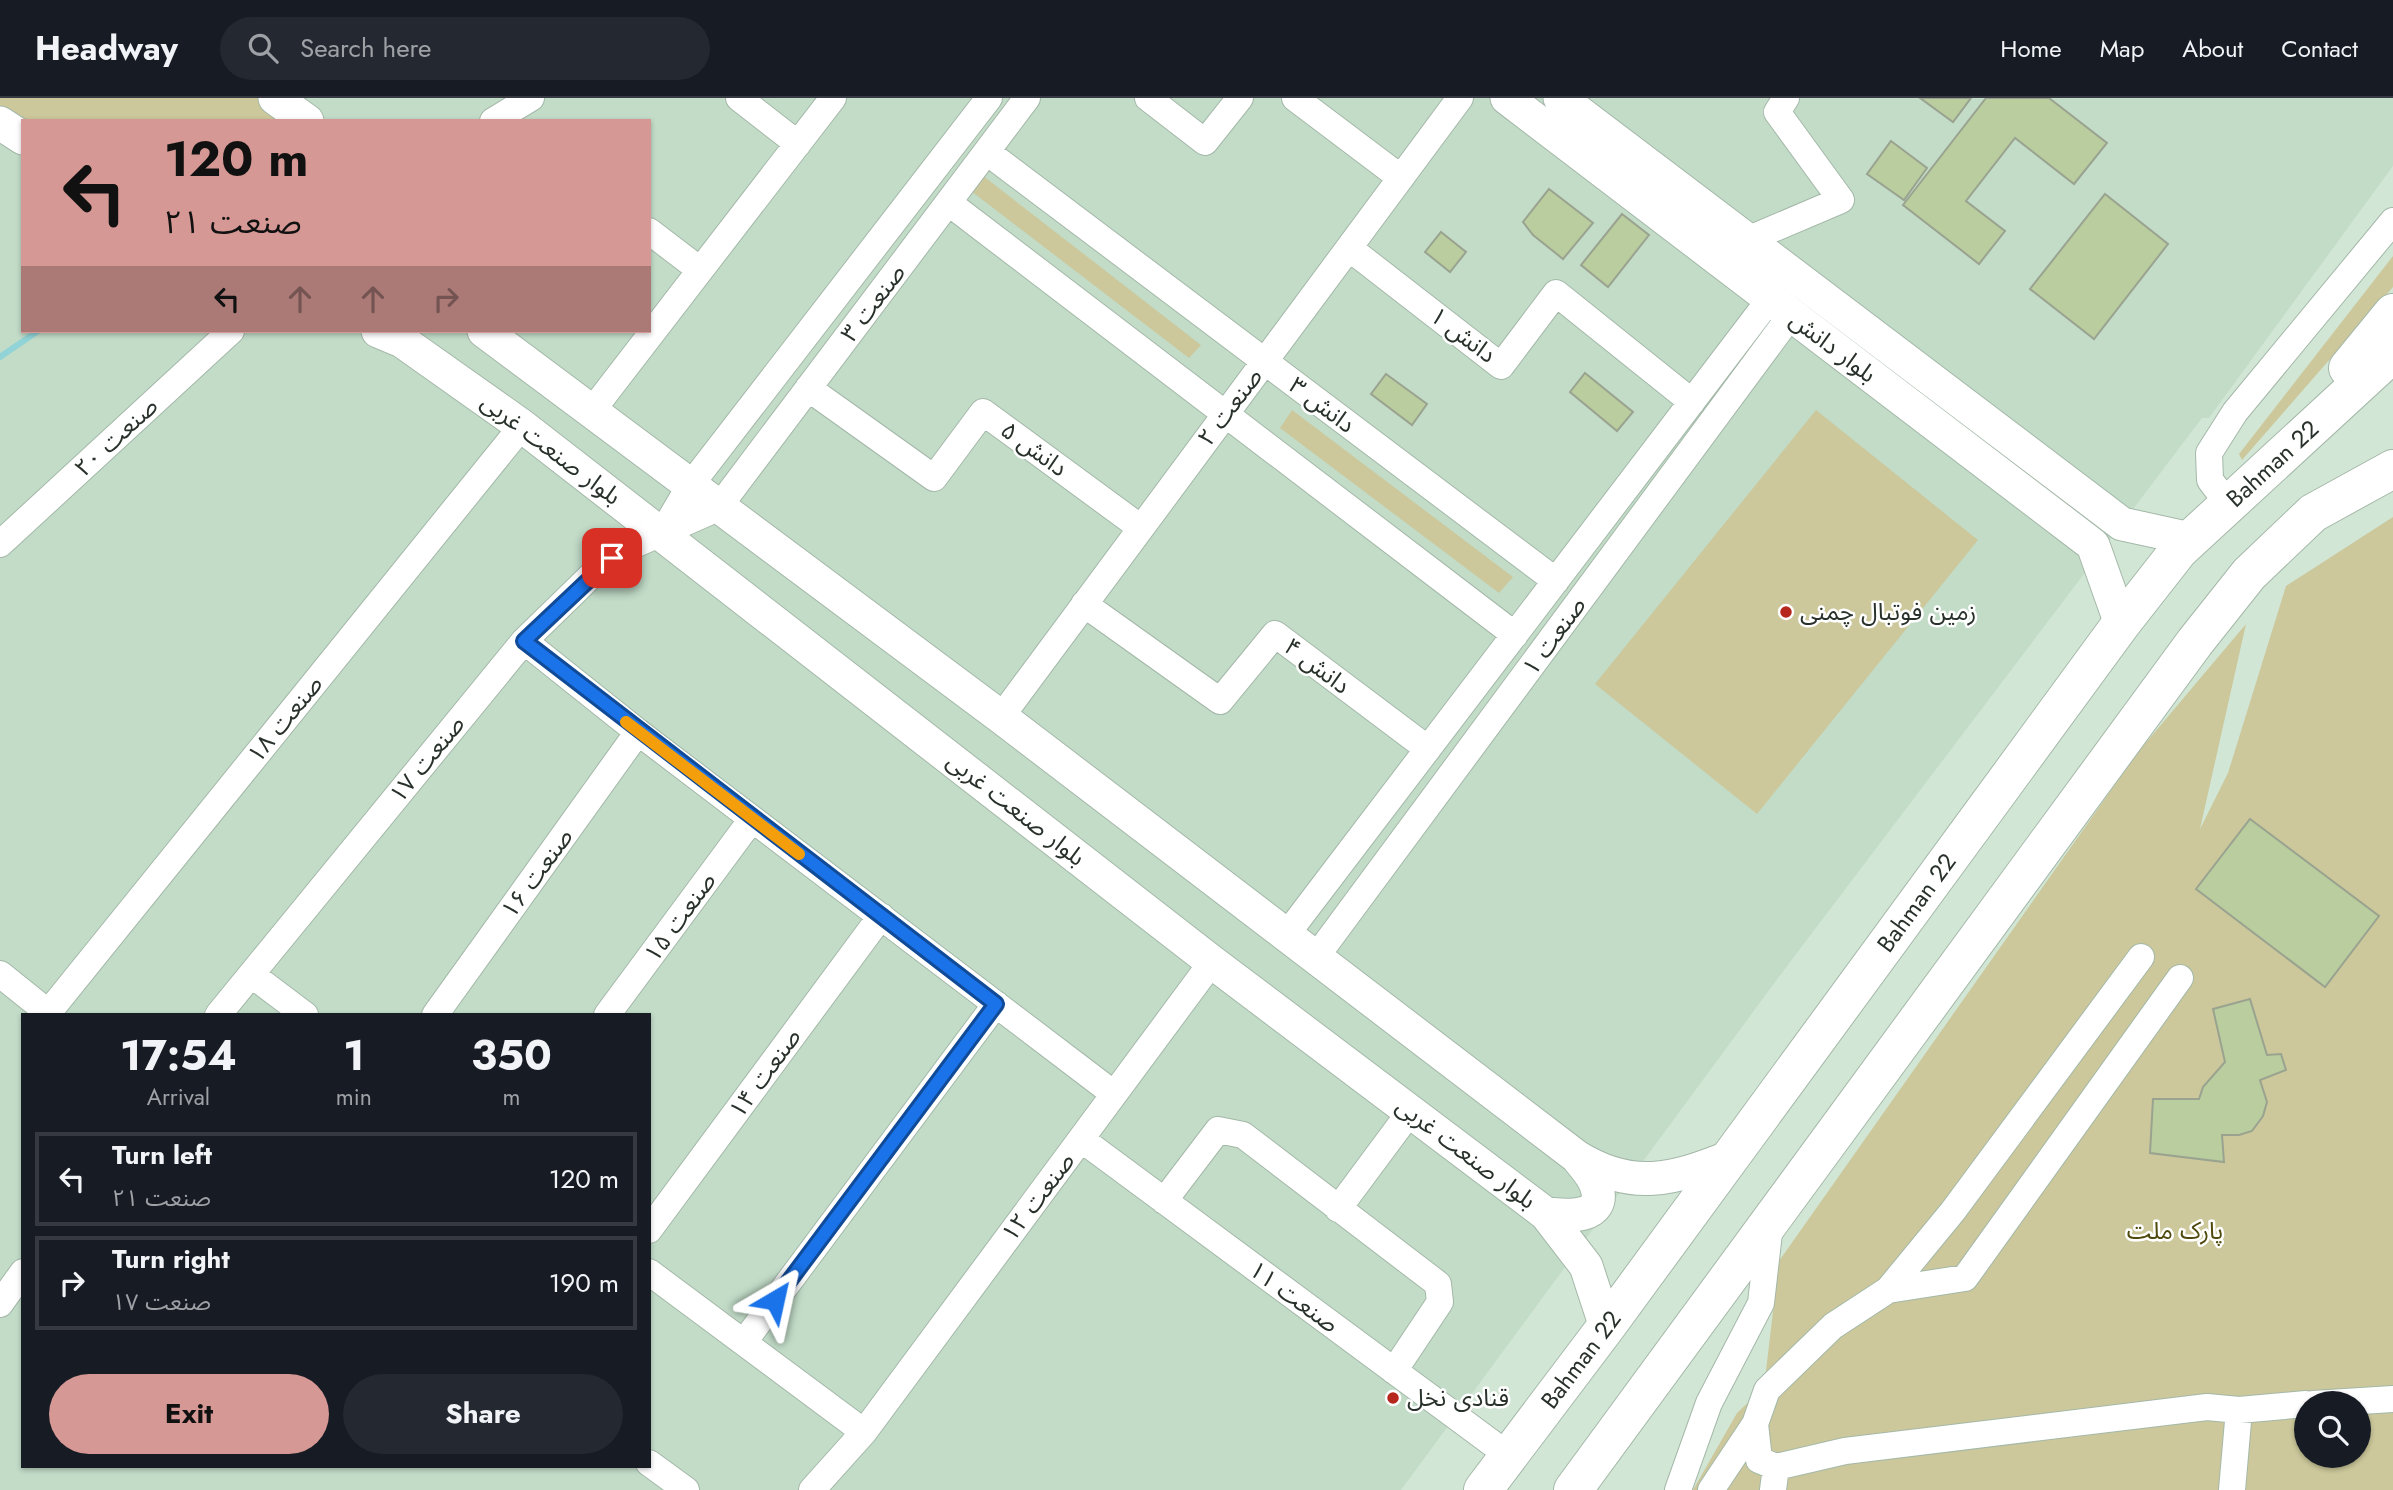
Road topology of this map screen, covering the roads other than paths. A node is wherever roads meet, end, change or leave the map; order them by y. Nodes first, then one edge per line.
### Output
1 (275, 98) edge
2 (531, 98) edge
3 (739, 98) edge
4 (834, 98) edge
5 (989, 98) edge
6 (1027, 98) edge
7 (1148, 98) edge
8 (1240, 98) edge
9 (1294, 98) edge
10 (1460, 98) edge
11 (1507, 98) edge
12 (1560, 98) edge
13 (1786, 98) edge
14 (304, 119) edge
15 (500, 119) edge
16 (0, 123) edge
17 (21, 137) edge
18 (798, 144) junction
19 (987, 152) junction
20 (1401, 178) junction
21 (948, 203) junction
22 (2393, 222) edge
23 (651, 233) edge
24 (1747, 240) junction
25 (1349, 248) junction
26 (1727, 266) junction
27 (700, 270) junction
28 (1780, 307) junction
29 (2393, 313) edge
30 (229, 333) edge
31 (383, 333) edge
32 (487, 333) edge
33 (2393, 353) edge
34 (1265, 361) junction
35 (808, 388) junction
36 (2393, 388) edge
37 (1692, 402) junction
38 (591, 412) junction
39 (1225, 414) junction
40 (522, 426) junction
41 (2392, 470) edge
42 (2249, 485) junction
43 (689, 486) junction
44 (718, 508) junction
45 (1141, 528) junction
46 (662, 533) junction
47 (2191, 539) junction
48 (0, 544) edge
49 (1556, 581) junction
50 (1084, 604) junction
51 (2121, 624) junction
52 (1515, 635) junction
53 (524, 641) junction
54 (1001, 717) junction
55 (638, 732) junction
56 (1428, 749) junction
57 (752, 819) junction
58 (881, 916) junction
59 (1287, 934) junction
60 (1316, 957) junction
61 (2141, 957) dead end
62 (1212, 962) junction
63 (0, 974) edge
64 (252, 975) junction
65 (2180, 978) dead end
66 (996, 1004) junction
67 (49, 1013) edge
68 (51, 1013) edge
69 (220, 1013) edge
70 (302, 1013) edge
71 (436, 1013) edge
72 (608, 1013) edge
73 (1114, 1094) junction
74 (1410, 1112) junction
75 (1081, 1139) junction
76 (1577, 1157) junction
77 (1730, 1157) junction
78 (1164, 1201) junction
79 (1338, 1209) junction
80 (1546, 1214) junction
81 (1771, 1220) junction
82 (651, 1227) edge
83 (651, 1273) edge
84 (21, 1275) edge
85 (1888, 1290) junction
86 (0, 1304) edge
87 (1606, 1327) junction
88 (744, 1342) junction
89 (1394, 1371) junction
90 (2393, 1399) edge
91 (2371, 1400) edge
92 (2294, 1405) edge
93 (2239, 1410) junction
94 (1755, 1424) junction
95 (864, 1432) junction
96 (1508, 1455) junction
97 (651, 1464) edge
98 (1775, 1479) edge
99 (686, 1490) edge
100 (811, 1490) edge
101 (1483, 1490) edge
102 (1573, 1490) edge
103 (1678, 1490) edge
104 (1711, 1490) edge
105 (2232, 1490) edge

1 - 14 main road
2 - 15 street
3 - 18 street
4 - 18 street
5 - 43 street, صنعت ۳
6 - 19 street, صنعت ۳
7 - 8 street
9 - 20 street
10 - 20 street, صنعت ۲
11 - 26 main road, بلوار دانش
12 - 24 main road, بلوار دانش
13 - 24 street
16 - 17 main road
18 - 27 street
19 - 21 street, صنعت ۳
19 - 34 street, دانش ۳
20 - 25 street, صنعت ۲
21 - 35 street, صنعت ۳
21 - 39 street
22 - 42 street
23 - 27 street
24 - 26 main road
24 - 47 main road, بلوار دانش
25 - 34 street, صنعت ۲
25 - 37 street, دانش ۱
26 - 28 main road, بلوار دانش
27 - 38 street
28 - 37 street, صنعت ۱
28 - 51 main road, بلوار دانش
28 - 60 street, صنعت ۱
29 - 42 highway
30 - 48 street, صنعت ۲۰
31 - 40 main road, بلوار صنعت غربی
32 - 38 main road
33 - 42 highway, Bahman 22
34 - 39 street, صنعت ۲
34 - 49 street, دانش ۳
35 - 44 street, صنعت ۳
35 - 45 street, دانش ۵
36 - 42 highway
37 - 49 street, صنعت ۱
38 - 43 main road
39 - 45 street, صنعت ۲
39 - 52 street
40 - 46 main road, بلوار صنعت غربی
40 - 68 street, صنعت ۱۸
41 - 81 highway
42 - 47 highway, Bahman 22
43 - 44 main road
43 - 46 street, صنعت ۳
44 - 46 street, صنعت ۱۷
44 - 54 main road
45 - 50 street, صنعت ۲
46 - 53 street, صنعت ۱۷
46 - 62 main road, بلوار صنعت غربی
47 - 51 highway, Bahman 22
49 - 52 street, صنعت ۱
50 - 54 street, صنعت ۲
50 - 56 street, دانش ۴
51 - 77 highway, Bahman 22
52 - 56 street, صنعت ۱
53 - 55 street
53 - 64 street, صنعت ۱۷
54 - 59 main road
55 - 57 street
55 - 71 street, صنعت ۱۶
56 - 59 street, صنعت ۱
57 - 58 street
57 - 72 street, صنعت ۱۵
58 - 66 street
58 - 82 street, صنعت ۱۴
59 - 60 main road
60 - 76 main road
61 - 85 street
62 - 73 street, صنعت ۱۲
62 - 74 main road, بلوار صنعت غربی
63 - 67 street
64 - 69 street, صنعت ۱۷
64 - 70 street
65 - 85 street
66 - 73 street
66 - 88 street
73 - 75 street, صنعت ۱۲
74 - 79 street
74 - 80 main road, بلوار صنعت غربی
75 - 78 street, صنعت ۱۱
75 - 95 street, صنعت ۱۲
76 - 77 main road
76 - 80 main road
77 - 87 highway, Bahman 22
78 - 79 street
78 - 89 street, صنعت ۱۱
79 - 89 street
80 - 87 main road, بلوار صنعت غربی
81 - 102 highway
81 - 103 street
83 - 88 street
84 - 86 street
85 - 94 street
87 - 96 highway, Bahman 22
88 - 95 street
89 - 96 street, صنعت ۱۱
90 - 91 street
92 - 93 street
93 - 98 street
93 - 105 street
94 - 98 street
94 - 104 street
95 - 100 street, صنعت ۱۲
96 - 101 highway, Bahman 22
97 - 99 street

